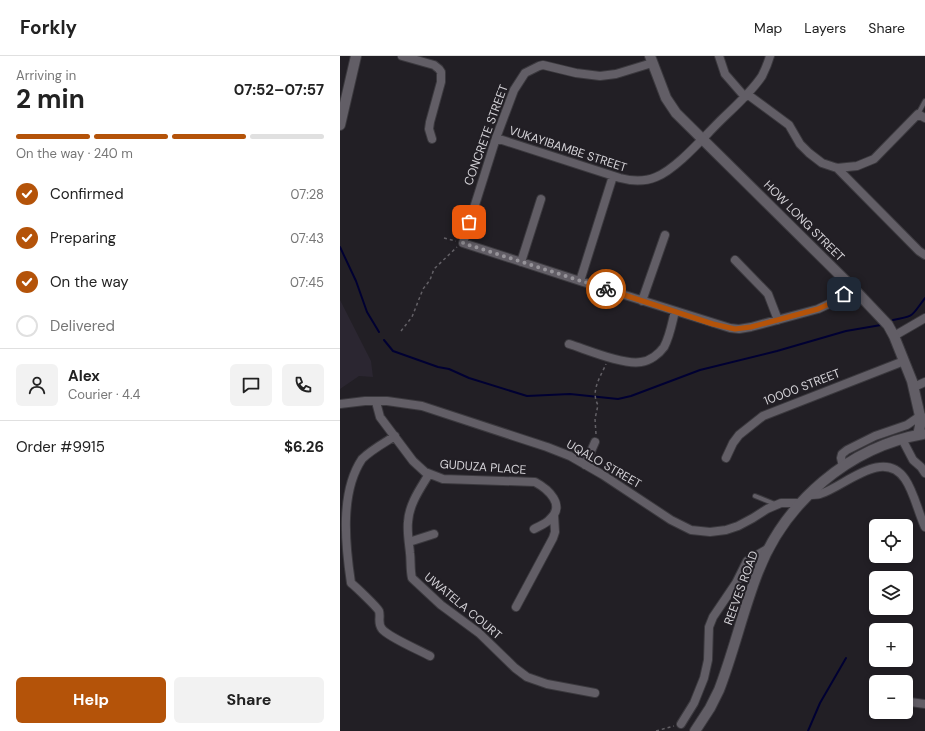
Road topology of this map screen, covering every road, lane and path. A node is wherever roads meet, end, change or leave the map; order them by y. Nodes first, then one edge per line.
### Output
1 (356, 56) edge
2 (402, 56) edge
3 (719, 56) edge
4 (770, 56) edge
5 (651, 60) edge
6 (746, 95) junction
7 (925, 101) edge
8 (342, 107) edge
9 (922, 116) edge
10 (340, 126) edge
11 (496, 138) junction
12 (432, 139) dead end
13 (702, 139) junction
14 (837, 168) junction
15 (613, 176) junction
16 (542, 199) dead end
17 (665, 235) dead end
18 (444, 238) dead end
19 (463, 243) junction
20 (925, 255) edge
21 (735, 260) dead end
22 (521, 262) junction
23 (580, 281) junction
24 (852, 287) junction
25 (642, 301) junction
26 (675, 311) junction
27 (925, 318) edge
28 (778, 320) junction
29 (401, 331) dead end
30 (894, 336) junction
31 (569, 344) dead end
32 (609, 356) junction
33 (904, 361) junction
34 (925, 382) edge
35 (914, 387) junction
36 (376, 402) junction
37 (340, 404) edge
38 (922, 417) edge
39 (921, 434) edge
40 (394, 436) junction
41 (902, 439) junction
42 (595, 442) joint
43 (726, 458) dead end
44 (585, 464) junction
45 (843, 466) junction
46 (925, 473) edge
47 (429, 474) junction
48 (755, 496) dead end
49 (804, 499) junction
50 (776, 505) junction
51 (554, 515) junction
52 (925, 527) edge
53 (534, 529) dead end
54 (434, 534) dead end
55 (409, 542) junction
56 (769, 548) junction
57 (516, 607) dead end
58 (430, 656) dead end
59 (595, 693) dead end
60 (913, 702) edge
61 (925, 704) edge
62 (681, 724) joint
63 (656, 731) edge
64 (695, 731) edge

1 - 8 street
2 - 12 street
3 - 6 street
4 - 6 street, VUKAYIBAMBE STREET
5 - 11 street, CONCRETE STREET
5 - 13 street, HOW LONG STREET
6 - 13 street, VUKAYIBAMBE STREET
6 - 14 street
7 - 9 lane
8 - 10 street
9 - 14 street
11 - 15 street, VUKAYIBAMBE STREET
11 - 19 street, CONCRETE STREET
13 - 15 street, VUKAYIBAMBE STREET
13 - 24 street, HOW LONG STREET
14 - 20 street
15 - 23 street
16 - 22 street
17 - 25 street
18 - 19 path
19 - 22 street
19 - 29 path
21 - 28 street
22 - 23 street
23 - 25 street
24 - 28 street
24 - 30 street, HOW LONG STREET
25 - 26 street
26 - 28 street
26 - 32 street
27 - 30 street
30 - 33 street, HOW LONG STREET
31 - 32 street
32 - 42 path
33 - 35 street, HOW LONG STREET
33 - 43 street, 10000 STREET
34 - 35 street
35 - 38 street, HOW LONG STREET
36 - 37 street, UQALO STREET
36 - 40 street, GUDUZA PLACE
36 - 44 street, UQALO STREET
38 - 39 street, HOW LONG STREET
38 - 45 street
39 - 41 street, REEVES ROAD
40 - 47 street, GUDUZA PLACE
40 - 58 street
41 - 45 street, REEVES ROAD
41 - 46 street
42 - 44 street
44 - 50 street, UQALO STREET
45 - 49 street, REEVES ROAD
47 - 51 street, GUDUZA PLACE
47 - 55 street, UWATELA COURT
48 - 50 lane
49 - 50 street, UQALO STREET
49 - 52 street, UQALO STREET
49 - 56 street, REEVES ROAD
51 - 53 street
51 - 57 street
54 - 55 street
55 - 59 street, UWATELA COURT
56 - 62 street
56 - 64 street, REEVES ROAD
60 - 61 street
62 - 63 path

